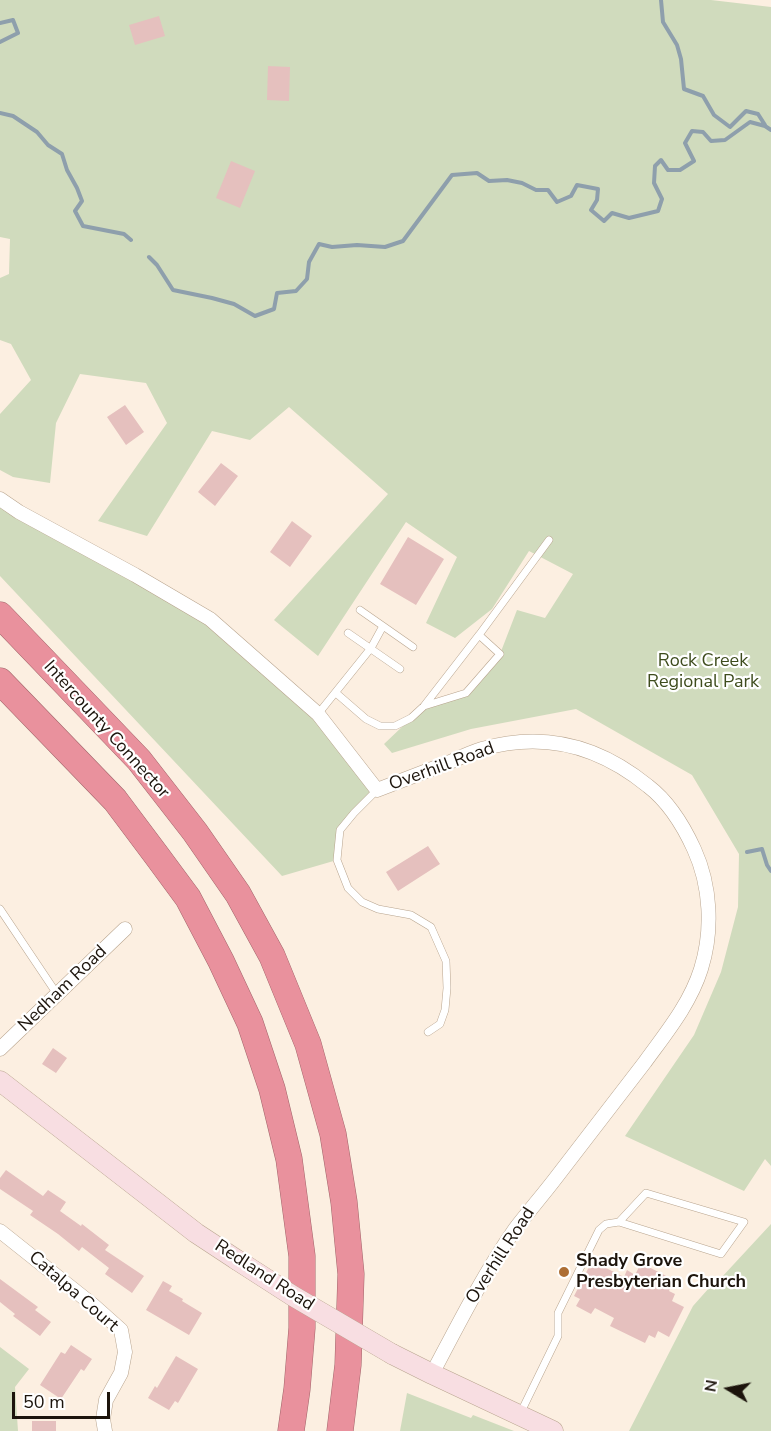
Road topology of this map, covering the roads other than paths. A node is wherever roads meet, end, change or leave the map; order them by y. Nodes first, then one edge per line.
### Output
1 (0, 499) edge
2 (549, 540) dead end
3 (360, 610) dead end
4 (0, 615) edge
5 (382, 626) junction
6 (348, 633) dead end
7 (479, 635) junction
8 (413, 647) dead end
9 (371, 648) junction
10 (400, 669) dead end
11 (0, 681) edge
12 (336, 693) junction
13 (424, 706) junction
14 (318, 714) junction
15 (377, 790) junction
16 (0, 909) edge
17 (125, 929) dead end
18 (57, 995) junction
19 (428, 1032) dead end
20 (0, 1049) edge
21 (0, 1081) edge
22 (619, 1222) junction
23 (0, 1231) edge
24 (432, 1374) junction
25 (519, 1416) junction
26 (105, 1431) edge
27 (291, 1431) edge
28 (340, 1431) edge
29 (553, 1431) edge

1 - 14 street, Overhill Road
2 - 7 lane
3 - 5 lane
4 - 28 highway, Intercounty Connector
5 - 8 lane
5 - 9 lane
6 - 9 lane
7 - 13 lane
7 - 13 lane
9 - 10 lane
9 - 12 lane
11 - 27 highway
12 - 13 lane
12 - 14 lane
14 - 15 street, Overhill Road
15 - 19 lane
15 - 24 street, Overhill Road
16 - 18 lane
17 - 18 street, Nedham Road
18 - 20 street, Nedham Road
21 - 24 main road, Redland Road, bridge
22 - 22 lane
22 - 25 lane
23 - 26 street, Catalpa Court
24 - 25 main road, Redland Road
25 - 29 main road, Redland Road

